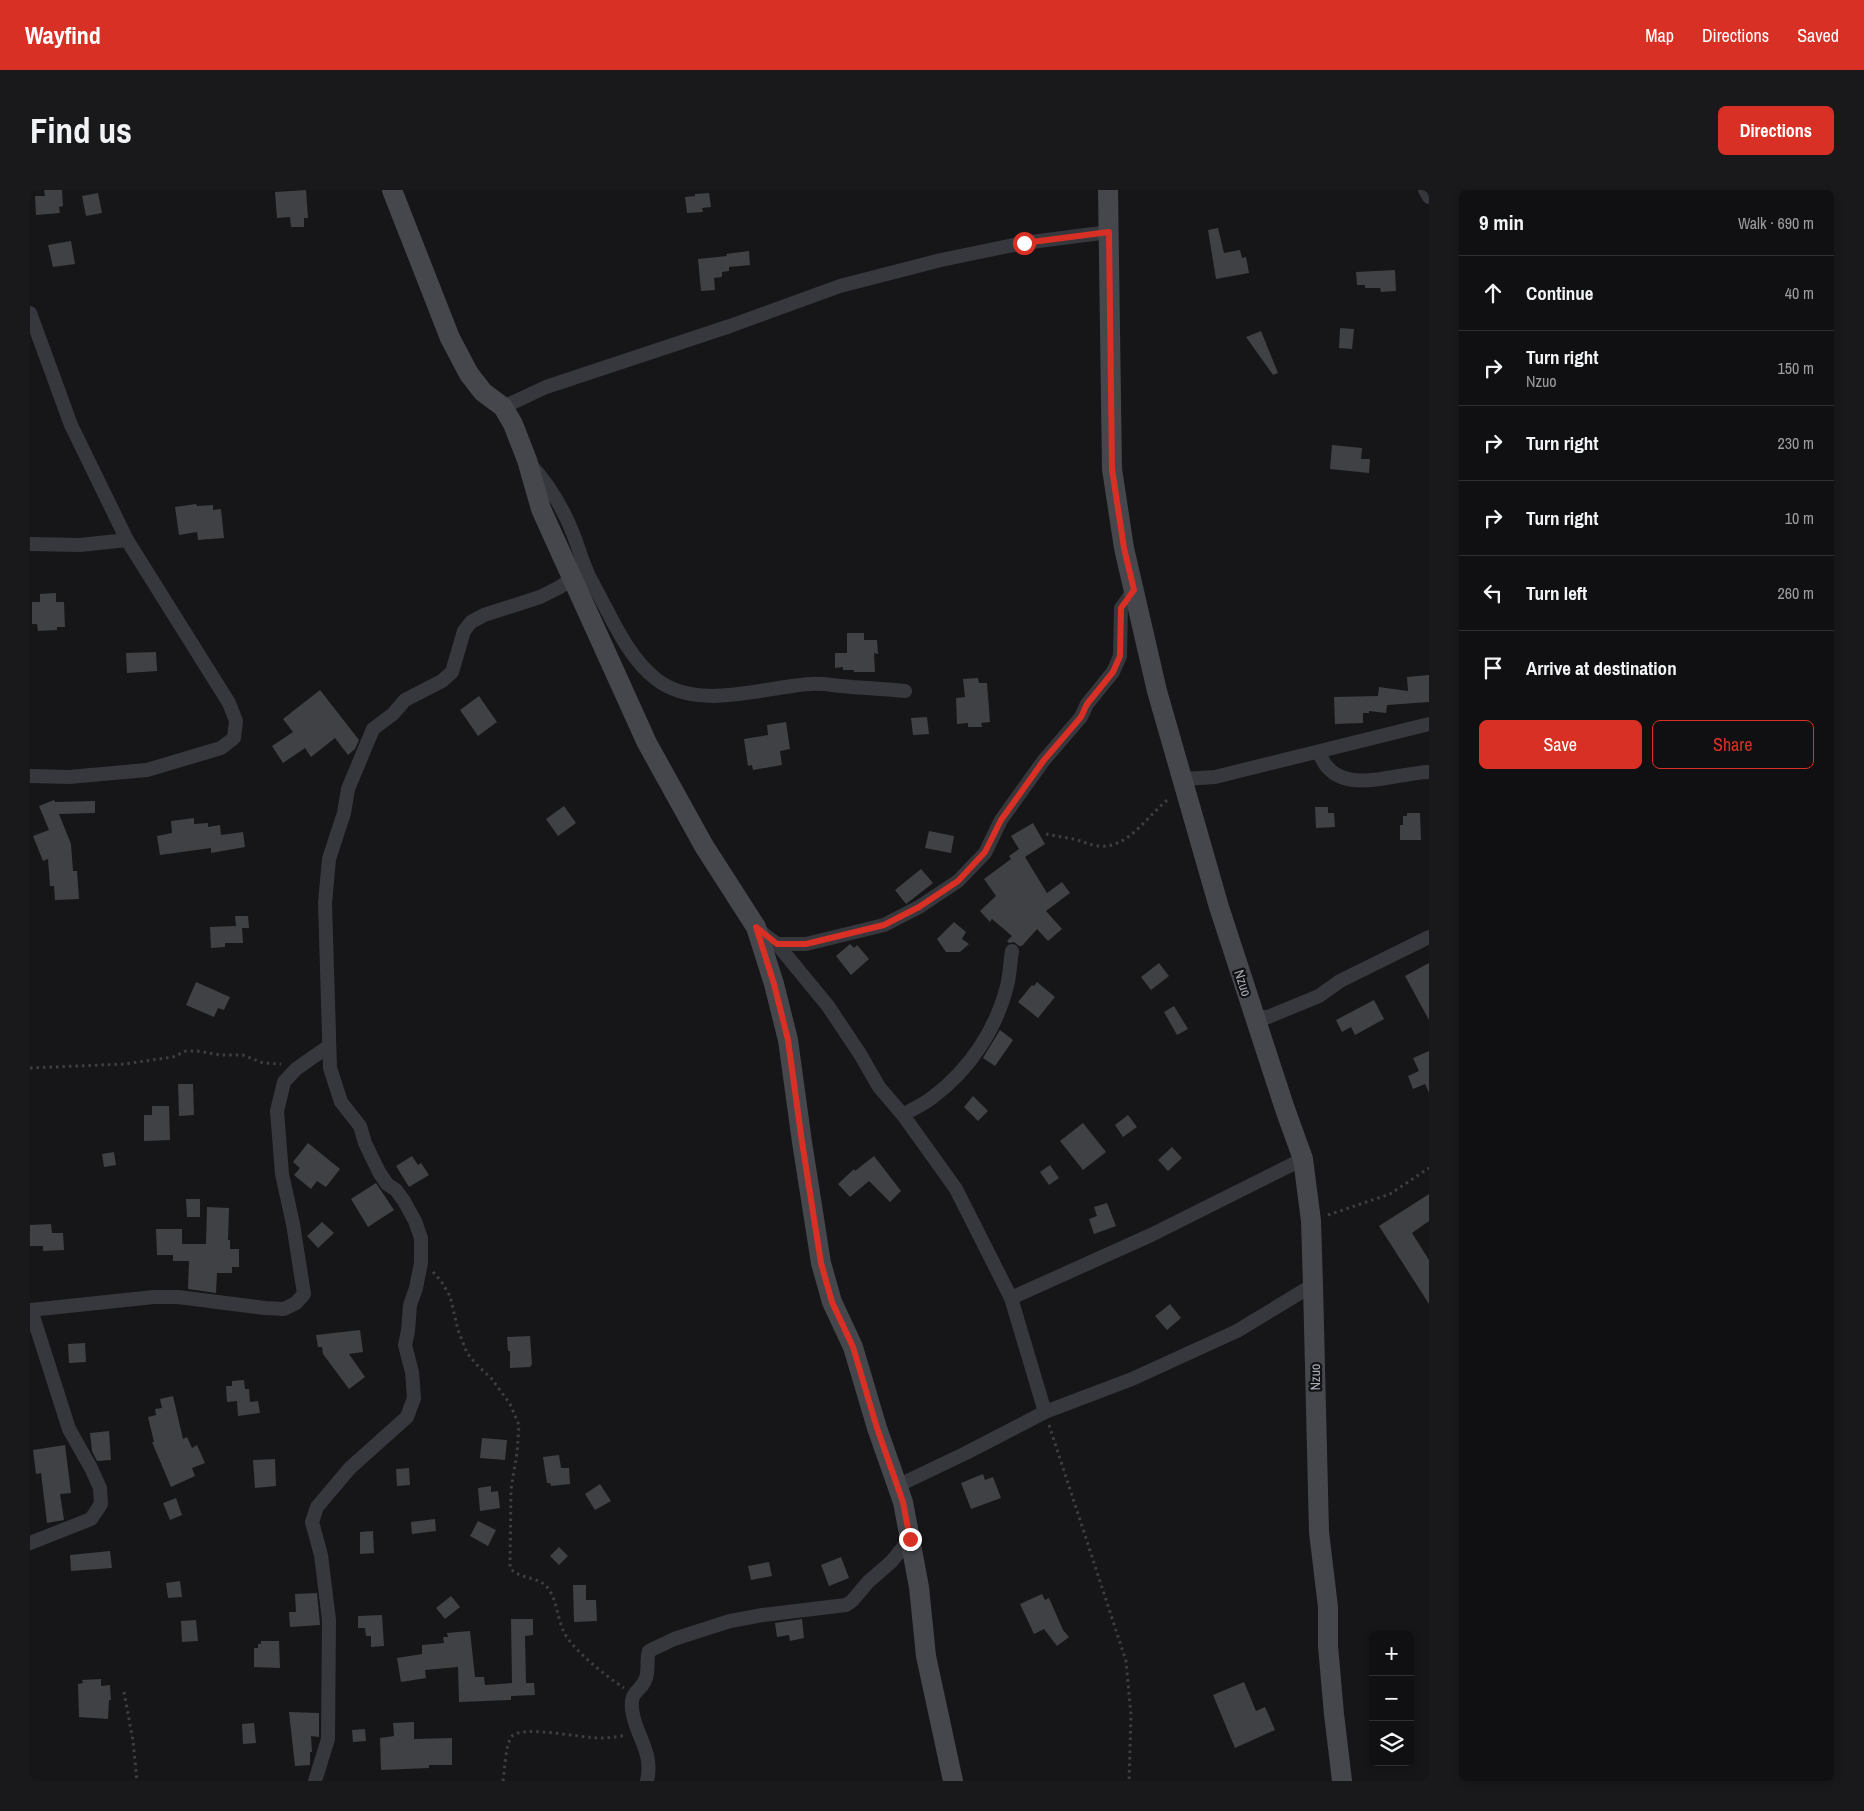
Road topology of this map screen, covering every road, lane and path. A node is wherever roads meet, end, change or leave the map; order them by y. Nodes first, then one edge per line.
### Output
1 (392, 190) edge
2 (1108, 190) edge
3 (1425, 190) edge
4 (1429, 197) edge
5 (1109, 232) junction
6 (30, 313) edge
7 (502, 408) junction
8 (527, 460) junction
9 (127, 540) junction
10 (30, 544) edge
11 (572, 579) junction
12 (1134, 590) junction
13 (905, 690) dead end
14 (1429, 724) edge
15 (1319, 752) junction
16 (1429, 772) edge
17 (30, 776) edge
18 (1184, 783) junction
19 (1046, 834) dead end
20 (756, 927) junction
21 (1429, 937) edge
22 (777, 944) junction
23 (1012, 952) dead end
24 (1255, 1017) junction
25 (329, 1046) junction
26 (30, 1068) edge
27 (296, 1069) junction
28 (903, 1115) junction
29 (1303, 1158) junction
30 (1429, 1168) edge
31 (1311, 1221) junction
32 (421, 1263) junction
33 (1314, 1285) junction
34 (1011, 1298) junction
35 (30, 1310) edge
36 (1045, 1412) junction
37 (897, 1486) junction
38 (910, 1539) junction
39 (30, 1543) edge
40 (124, 1692) dead end
41 (634, 1693) junction
42 (640, 1732) junction
43 (137, 1781) edge
44 (315, 1781) edge
45 (503, 1781) edge
46 (647, 1781) edge
47 (953, 1781) edge
48 (1129, 1781) edge
49 (1342, 1781) edge

1 - 7 street
2 - 5 street, Nzuo
3 - 4 street
5 - 7 street
5 - 12 street, Nzuo
6 - 9 street
7 - 8 street
8 - 11 street
8 - 13 street
9 - 10 street
9 - 17 street
11 - 20 street
11 - 25 street
12 - 18 street, Nzuo
12 - 22 street
14 - 15 street
15 - 16 street
15 - 18 street
18 - 19 path
18 - 24 street, Nzuo
20 - 22 street
20 - 37 street
21 - 24 street
22 - 28 street
23 - 28 street
24 - 29 street, Nzuo
25 - 27 street
25 - 32 street
26 - 27 path
27 - 35 street
28 - 34 street
29 - 31 street, Nzuo
29 - 34 street
30 - 31 path
31 - 33 street, Nzuo
32 - 41 path
32 - 44 street
33 - 36 street
33 - 49 street, Nzuo
34 - 36 street
35 - 39 street
36 - 37 street
36 - 48 path
37 - 38 street
38 - 41 street
38 - 47 street
40 - 43 path
41 - 42 street
42 - 45 path
42 - 46 street

